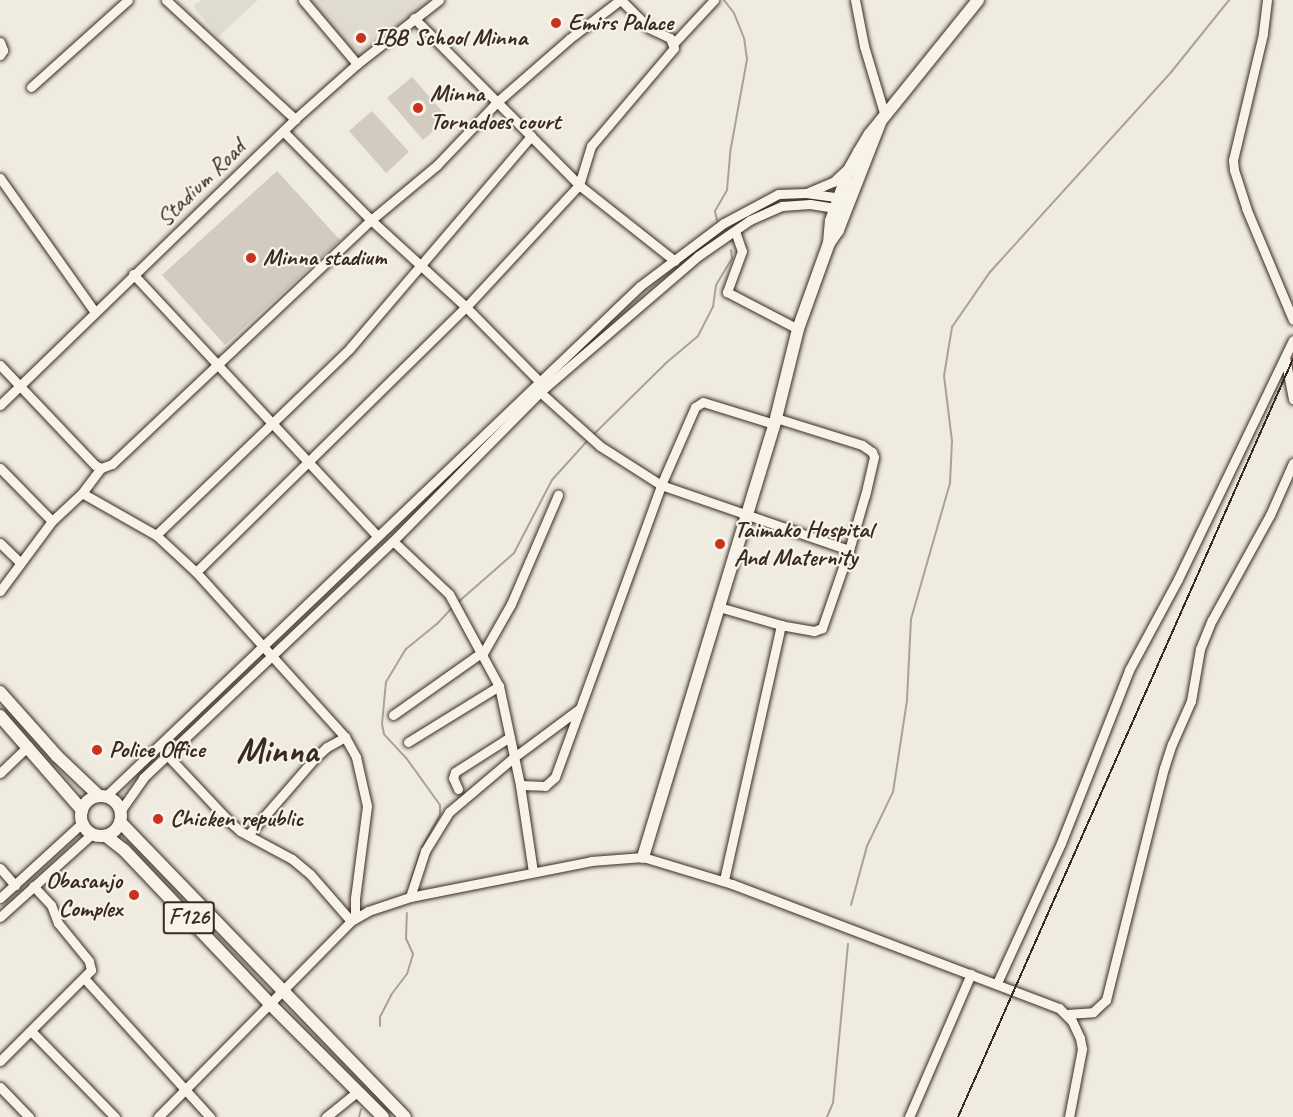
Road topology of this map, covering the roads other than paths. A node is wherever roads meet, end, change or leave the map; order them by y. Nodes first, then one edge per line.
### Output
1 (128, 0) edge
2 (166, 0) edge
3 (303, 0) edge
4 (439, 0) edge
5 (620, 0) edge
6 (714, 0) edge
7 (855, 0) edge
8 (978, 0) edge
9 (1267, 0) edge
10 (414, 18) junction
11 (0, 42) edge
12 (674, 43) junction
13 (0, 55) edge
14 (357, 64) junction
15 (31, 87) dead end
16 (497, 102) junction
17 (883, 119) junction
18 (295, 120) junction
19 (283, 131) junction
20 (531, 136) junction
21 (852, 165) junction
22 (0, 178) edge
23 (579, 185) junction
24 (806, 193) junction
25 (843, 204) junction
26 (371, 220) junction
27 (735, 231) junction
28 (673, 259) junction
29 (421, 267) junction
30 (683, 269) junction
31 (133, 274) junction
32 (466, 308) junction
33 (95, 312) junction
34 (1293, 320) edge
35 (798, 329) junction
36 (1293, 340) edge
37 (1285, 357) junction
38 (217, 363) junction
39 (0, 365) edge
40 (538, 380) junction
41 (20, 385) junction
42 (540, 392) junction
43 (1293, 399) edge
44 (0, 405) edge
45 (775, 421) junction
46 (272, 423) junction
47 (308, 461) junction
48 (1293, 463) edge
49 (0, 468) edge
50 (100, 468) junction
51 (661, 485) junction
52 (82, 493) junction
53 (558, 495) dead end
54 (746, 513) junction
55 (52, 520) junction
56 (376, 535) junction
57 (156, 536) junction
58 (393, 541) junction
59 (0, 543) edge
60 (849, 550) junction
61 (20, 562) junction
62 (196, 572) junction
63 (0, 591) edge
64 (719, 607) junction
65 (781, 625) junction
66 (262, 645) junction
67 (271, 654) junction
68 (481, 654) junction
69 (499, 686) junction
70 (0, 692) edge
71 (579, 709) junction
72 (393, 715) dead end
73 (0, 716) edge
74 (345, 736) junction
75 (510, 737) junction
76 (408, 742) dead end
77 (28, 746) junction
78 (167, 755) junction
79 (513, 758) junction
80 (0, 772) edge
81 (520, 785) junction
82 (458, 789) dead end
83 (102, 796) junction
84 (82, 810) junction
85 (120, 816) junction
86 (82, 823) junction
87 (92, 834) junction
88 (248, 835) junction
89 (106, 836) junction
90 (643, 857) junction
91 (0, 868) edge
92 (533, 872) junction
93 (724, 881) junction
94 (15, 885) junction
95 (33, 886) junction
96 (410, 897) junction
97 (0, 898) edge
98 (0, 917) edge
99 (353, 920) junction
100 (971, 974) junction
101 (84, 978) junction
102 (997, 983) junction
103 (281, 990) junction
104 (269, 1003) junction
105 (1067, 1014) junction
106 (32, 1032) junction
107 (0, 1061) edge
108 (0, 1087) edge
109 (186, 1090) junction
110 (358, 1091) junction
111 (29, 1117) edge
112 (115, 1117) edge
113 (158, 1117) edge
114 (210, 1117) edge
115 (326, 1117) edge
116 (383, 1117) edge
117 (405, 1117) edge
118 (909, 1117) edge
119 (1069, 1117) edge

1 - 15 street
2 - 18 street
3 - 14 street
4 - 10 street, Stadium Road
5 - 12 street
5 - 16 street
6 - 12 street
7 - 17 street
8 - 17 main road
9 - 34 street
10 - 14 street, Stadium Road
10 - 16 street
11 - 13 street
12 - 23 street
14 - 18 street, Stadium Road
16 - 20 street
16 - 26 street
17 - 21 main road
17 - 25 main road
18 - 19 street, Stadium Road
19 - 26 street
19 - 31 street, Stadium Road
20 - 23 street
20 - 29 street
21 - 24 street
21 - 25 main road
22 - 33 street
23 - 28 street
23 - 32 street
24 - 25 street
24 - 28 street
25 - 27 street
25 - 35 main road
26 - 29 street
26 - 38 street
27 - 30 street
27 - 35 street
28 - 30 street
28 - 40 street
29 - 32 street
29 - 46 street
30 - 42 street
31 - 33 street, Stadium Road
31 - 38 street
32 - 40 street
32 - 47 street
33 - 41 street, Stadium Road
35 - 45 main road
36 - 37 street
37 - 43 street
37 - 102 street
38 - 46 street
38 - 50 street
39 - 41 street
40 - 56 street
41 - 44 street, Stadium Road
41 - 50 street
42 - 51 street
42 - 58 street
45 - 51 street
45 - 54 main road
45 - 60 street
46 - 47 street
46 - 57 street
47 - 56 street
47 - 62 street
48 - 105 street
49 - 55 street
50 - 52 street
51 - 54 street
51 - 71 street
52 - 55 street
52 - 57 street
53 - 68 street
54 - 60 street
54 - 64 main road
55 - 61 street
56 - 66 street
57 - 62 street
58 - 67 street
58 - 68 street
59 - 61 street
60 - 65 street
61 - 63 street
62 - 66 street
64 - 65 street
64 - 90 main road
65 - 93 street
66 - 67 street
66 - 83 street
67 - 74 street
67 - 78 street
68 - 69 street
68 - 72 street
69 - 75 street
69 - 76 street
70 - 83 main road, F126
71 - 79 street
71 - 81 street
73 - 77 main road
74 - 88 street
74 - 99 street
75 - 79 street
75 - 82 street
77 - 80 street
77 - 84 main road
78 - 85 street
78 - 88 street
79 - 81 street
79 - 96 street
81 - 92 street
83 - 84 main road
83 - 85 main road, F126
84 - 86 main road
85 - 89 main road
85 - 103 main road, F126
86 - 87 main road
86 - 94 street
87 - 89 main road
87 - 95 street
88 - 99 street
89 - 104 main road, F126
90 - 92 street
90 - 93 street
91 - 94 street
92 - 96 street
93 - 100 street
94 - 97 street
95 - 98 street
95 - 101 street
96 - 99 street
99 - 103 street
100 - 102 street
100 - 118 street
101 - 106 street
101 - 109 street
102 - 105 street
103 - 104 street
103 - 117 main road, F126
104 - 109 street
104 - 110 main road, F126
105 - 119 street
106 - 107 street
106 - 112 street
108 - 111 street
109 - 113 street
109 - 114 street
110 - 115 street
110 - 116 main road, F126

